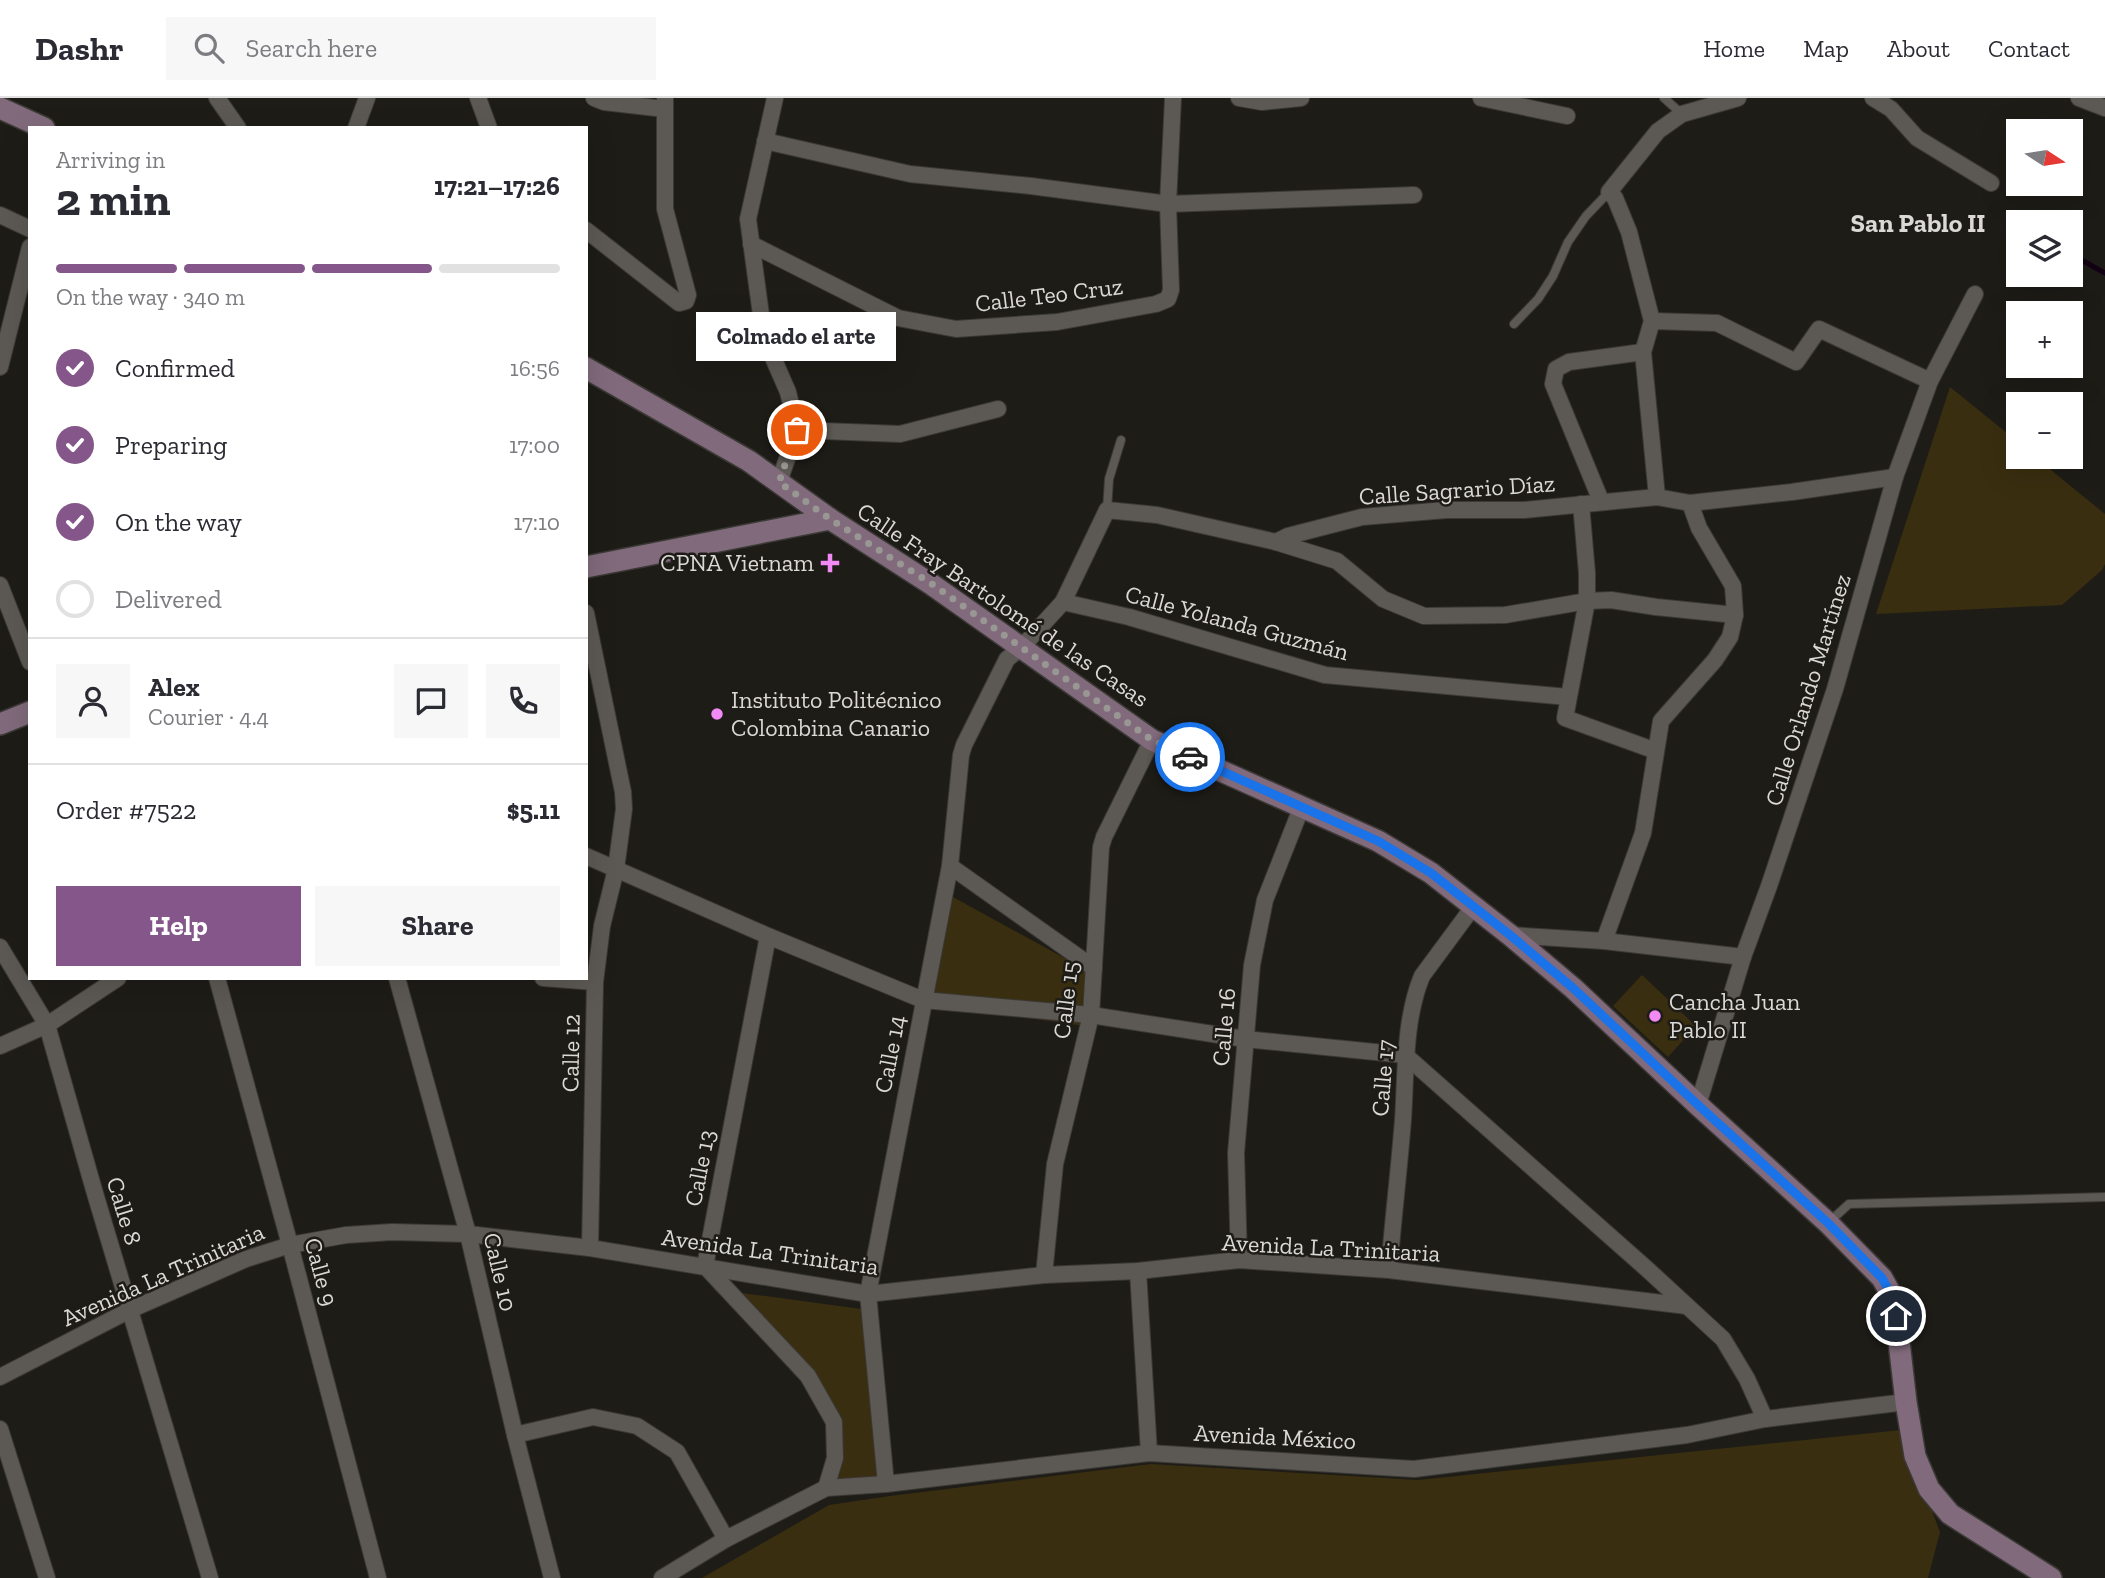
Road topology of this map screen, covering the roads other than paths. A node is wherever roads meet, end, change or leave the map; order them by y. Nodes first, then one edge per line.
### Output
1 (216, 98) edge
2 (367, 98) edge
3 (478, 98) edge
4 (594, 98) edge
5 (775, 98) edge
6 (1173, 98) edge
7 (1238, 98) edge
8 (1480, 98) edge
9 (1664, 98) edge
10 (1738, 98) edge
11 (1873, 98) edge
12 (2079, 98) edge
13 (1296, 99) edge
14 (665, 104) edge
15 (0, 108) edge
16 (2105, 108) edge
17 (1682, 114) junction
18 (1567, 116) dead end
19 (40, 126) edge
20 (237, 126) edge
21 (357, 126) edge
22 (488, 126) edge
23 (765, 141) junction
24 (1991, 183) dead end
25 (1609, 192) junction
26 (1414, 195) dead end
27 (1168, 204) junction
28 (0, 215) edge
29 (28, 228) edge
30 (588, 232) edge
31 (751, 244) junction
32 (28, 255) edge
33 (1975, 294) dead end
34 (1652, 321) junction
35 (1514, 324) dead end
36 (1643, 352) junction
37 (1, 360) edge
38 (588, 369) edge
39 (1930, 381) junction
40 (998, 409) dead end
41 (797, 430) junction
42 (1121, 440) dead end
43 (1895, 477) junction
44 (779, 482) junction
45 (1657, 497) junction
46 (1601, 501) junction
47 (1690, 503) junction
48 (1581, 504) junction
49 (1107, 510) junction
50 (830, 519) junction
51 (1276, 542) junction
52 (588, 568) edge
53 (0, 585) edge
54 (1587, 601) junction
55 (1063, 602) junction
56 (1735, 615) junction
57 (588, 623) edge
58 (1021, 648) junction
59 (28, 657) edge
60 (1568, 696) junction
61 (28, 713) edge
62 (0, 724) edge
63 (1152, 740) junction
64 (1656, 751) junction
65 (1302, 806) junction
66 (588, 857) edge
67 (950, 866) junction
68 (616, 869) junction
69 (1474, 907) junction
70 (1510, 935) junction
71 (768, 936) junction
72 (1604, 941) junction
73 (0, 947) edge
74 (1743, 957) junction
75 (1094, 968) junction
76 (115, 980) edge
77 (218, 980) edge
78 (398, 980) edge
79 (568, 980) edge
80 (594, 982) junction
81 (923, 1000) junction
82 (1091, 1015) junction
83 (47, 1026) junction
84 (1245, 1039) junction
85 (0, 1046) edge
86 (1405, 1055) junction
87 (1698, 1105) junction
88 (2105, 1197) edge
89 (1828, 1223) junction
90 (468, 1234) junction
91 (290, 1245) junction
92 (590, 1248) junction
93 (1239, 1259) junction
94 (705, 1266) junction
95 (1388, 1270) junction
96 (1138, 1271) junction
97 (1044, 1275) junction
98 (868, 1294) junction
99 (1687, 1306) junction
100 (130, 1310) junction
101 (0, 1377) edge
102 (1906, 1402) junction
103 (1765, 1419) junction
104 (0, 1429) edge
105 (515, 1435) junction
106 (1149, 1453) junction
107 (886, 1484) junction
108 (826, 1488) junction
109 (726, 1539) junction
110 (47, 1578) edge
111 (210, 1578) edge
112 (378, 1578) edge
113 (552, 1578) edge
114 (662, 1578) edge
115 (2051, 1578) edge

1 - 20 street
2 - 21 street
3 - 22 street
4 - 14 street
5 - 23 street
6 - 27 street, Calle Teo Cruz
7 - 13 street
8 - 18 street
9 - 17 lane
10 - 17 street
11 - 24 street
12 - 16 street
14 - 30 street
15 - 19 main road
17 - 25 street
23 - 27 street
23 - 31 street
25 - 34 street
25 - 35 lane
26 - 27 street
27 - 31 street, Calle Teo Cruz
28 - 29 street
31 - 41 street
32 - 37 street
33 - 39 street, Calle Orlando Martínez
34 - 36 street
34 - 39 street
36 - 45 street
36 - 46 street
38 - 44 main road, Calle Fray Bartolomé de las Casas
39 - 43 street, Calle Orlando Martínez
40 - 41 street
41 - 44 street
42 - 49 lane
43 - 47 street, Calle Sagrario Díaz
43 - 74 street, Calle Orlando Martínez
44 - 50 main road, Calle Fray Bartolomé de las Casas
45 - 46 street, Calle Sagrario Díaz
45 - 47 street, Calle Sagrario Díaz
46 - 48 street, Calle Sagrario Díaz
47 - 56 street
48 - 51 street, Calle Sagrario Díaz
48 - 54 street
49 - 51 street
49 - 55 street
50 - 52 main road
50 - 58 main road, Calle Fray Bartolomé de las Casas
51 - 54 street
53 - 59 street
54 - 56 street
54 - 60 street
55 - 58 street
55 - 60 street, Calle Yolanda Guzmán
56 - 64 street
57 - 68 street, Calle 12
58 - 63 main road, Calle Fray Bartolomé de las Casas
58 - 67 street, Calle 14
60 - 64 street
61 - 62 main road
63 - 65 main road, Calle Fray Bartolomé de las Casas
63 - 75 street, Calle 15
64 - 72 street
65 - 69 main road, Calle Fray Bartolomé de las Casas
65 - 84 street, Calle 16
66 - 68 street
67 - 75 street
67 - 81 street, Calle 14
68 - 71 street
68 - 80 street, Calle 12
69 - 70 main road, Calle Fray Bartolomé de las Casas
69 - 86 street, Calle 17
70 - 72 street
70 - 87 main road, Calle Fray Bartolomé de las Casas
71 - 81 street
71 - 94 street, Calle 13
72 - 74 street
73 - 83 street, Calle 8
74 - 87 street, Calle Orlando Martínez
75 - 82 street, Calle 15
76 - 83 street
77 - 91 street, Calle 9
78 - 90 street, Calle 10
79 - 80 street
80 - 92 street, Calle 12
81 - 82 street
81 - 98 street, Calle 14
82 - 84 street
82 - 97 street, Calle 15
83 - 85 street
83 - 100 street, Calle 8
84 - 86 street
84 - 93 street, Calle 16
86 - 95 street, Calle 17
86 - 99 street
87 - 89 main road, Calle Fray Bartolomé de las Casas
88 - 89 lane
89 - 102 main road, Calle Fray Bartolomé de las Casas
90 - 91 street, Avenida La Trinitaria
90 - 92 street, Avenida La Trinitaria
90 - 105 street, Calle 10
91 - 100 street, Avenida La Trinitaria
91 - 112 street, Calle 9
92 - 94 street, Avenida La Trinitaria
93 - 95 street, Avenida La Trinitaria
93 - 96 street, Avenida La Trinitaria
94 - 98 street, Avenida La Trinitaria
94 - 108 street
95 - 99 street, Avenida La Trinitaria
96 - 97 street, Avenida La Trinitaria
96 - 106 street
97 - 98 street, Avenida La Trinitaria
98 - 107 street, Calle 14
99 - 103 street
100 - 101 street, Avenida La Trinitaria
100 - 111 street, Calle 8
102 - 103 street, Avenida México
102 - 115 main road, Calle Fray Bartolomé de las Casas
103 - 106 street, Avenida México
104 - 110 street
105 - 109 street
105 - 113 street, Calle 10
106 - 107 street, Avenida México
107 - 108 street, Avenida México
108 - 109 street, Avenida México
109 - 114 street, Avenida México

